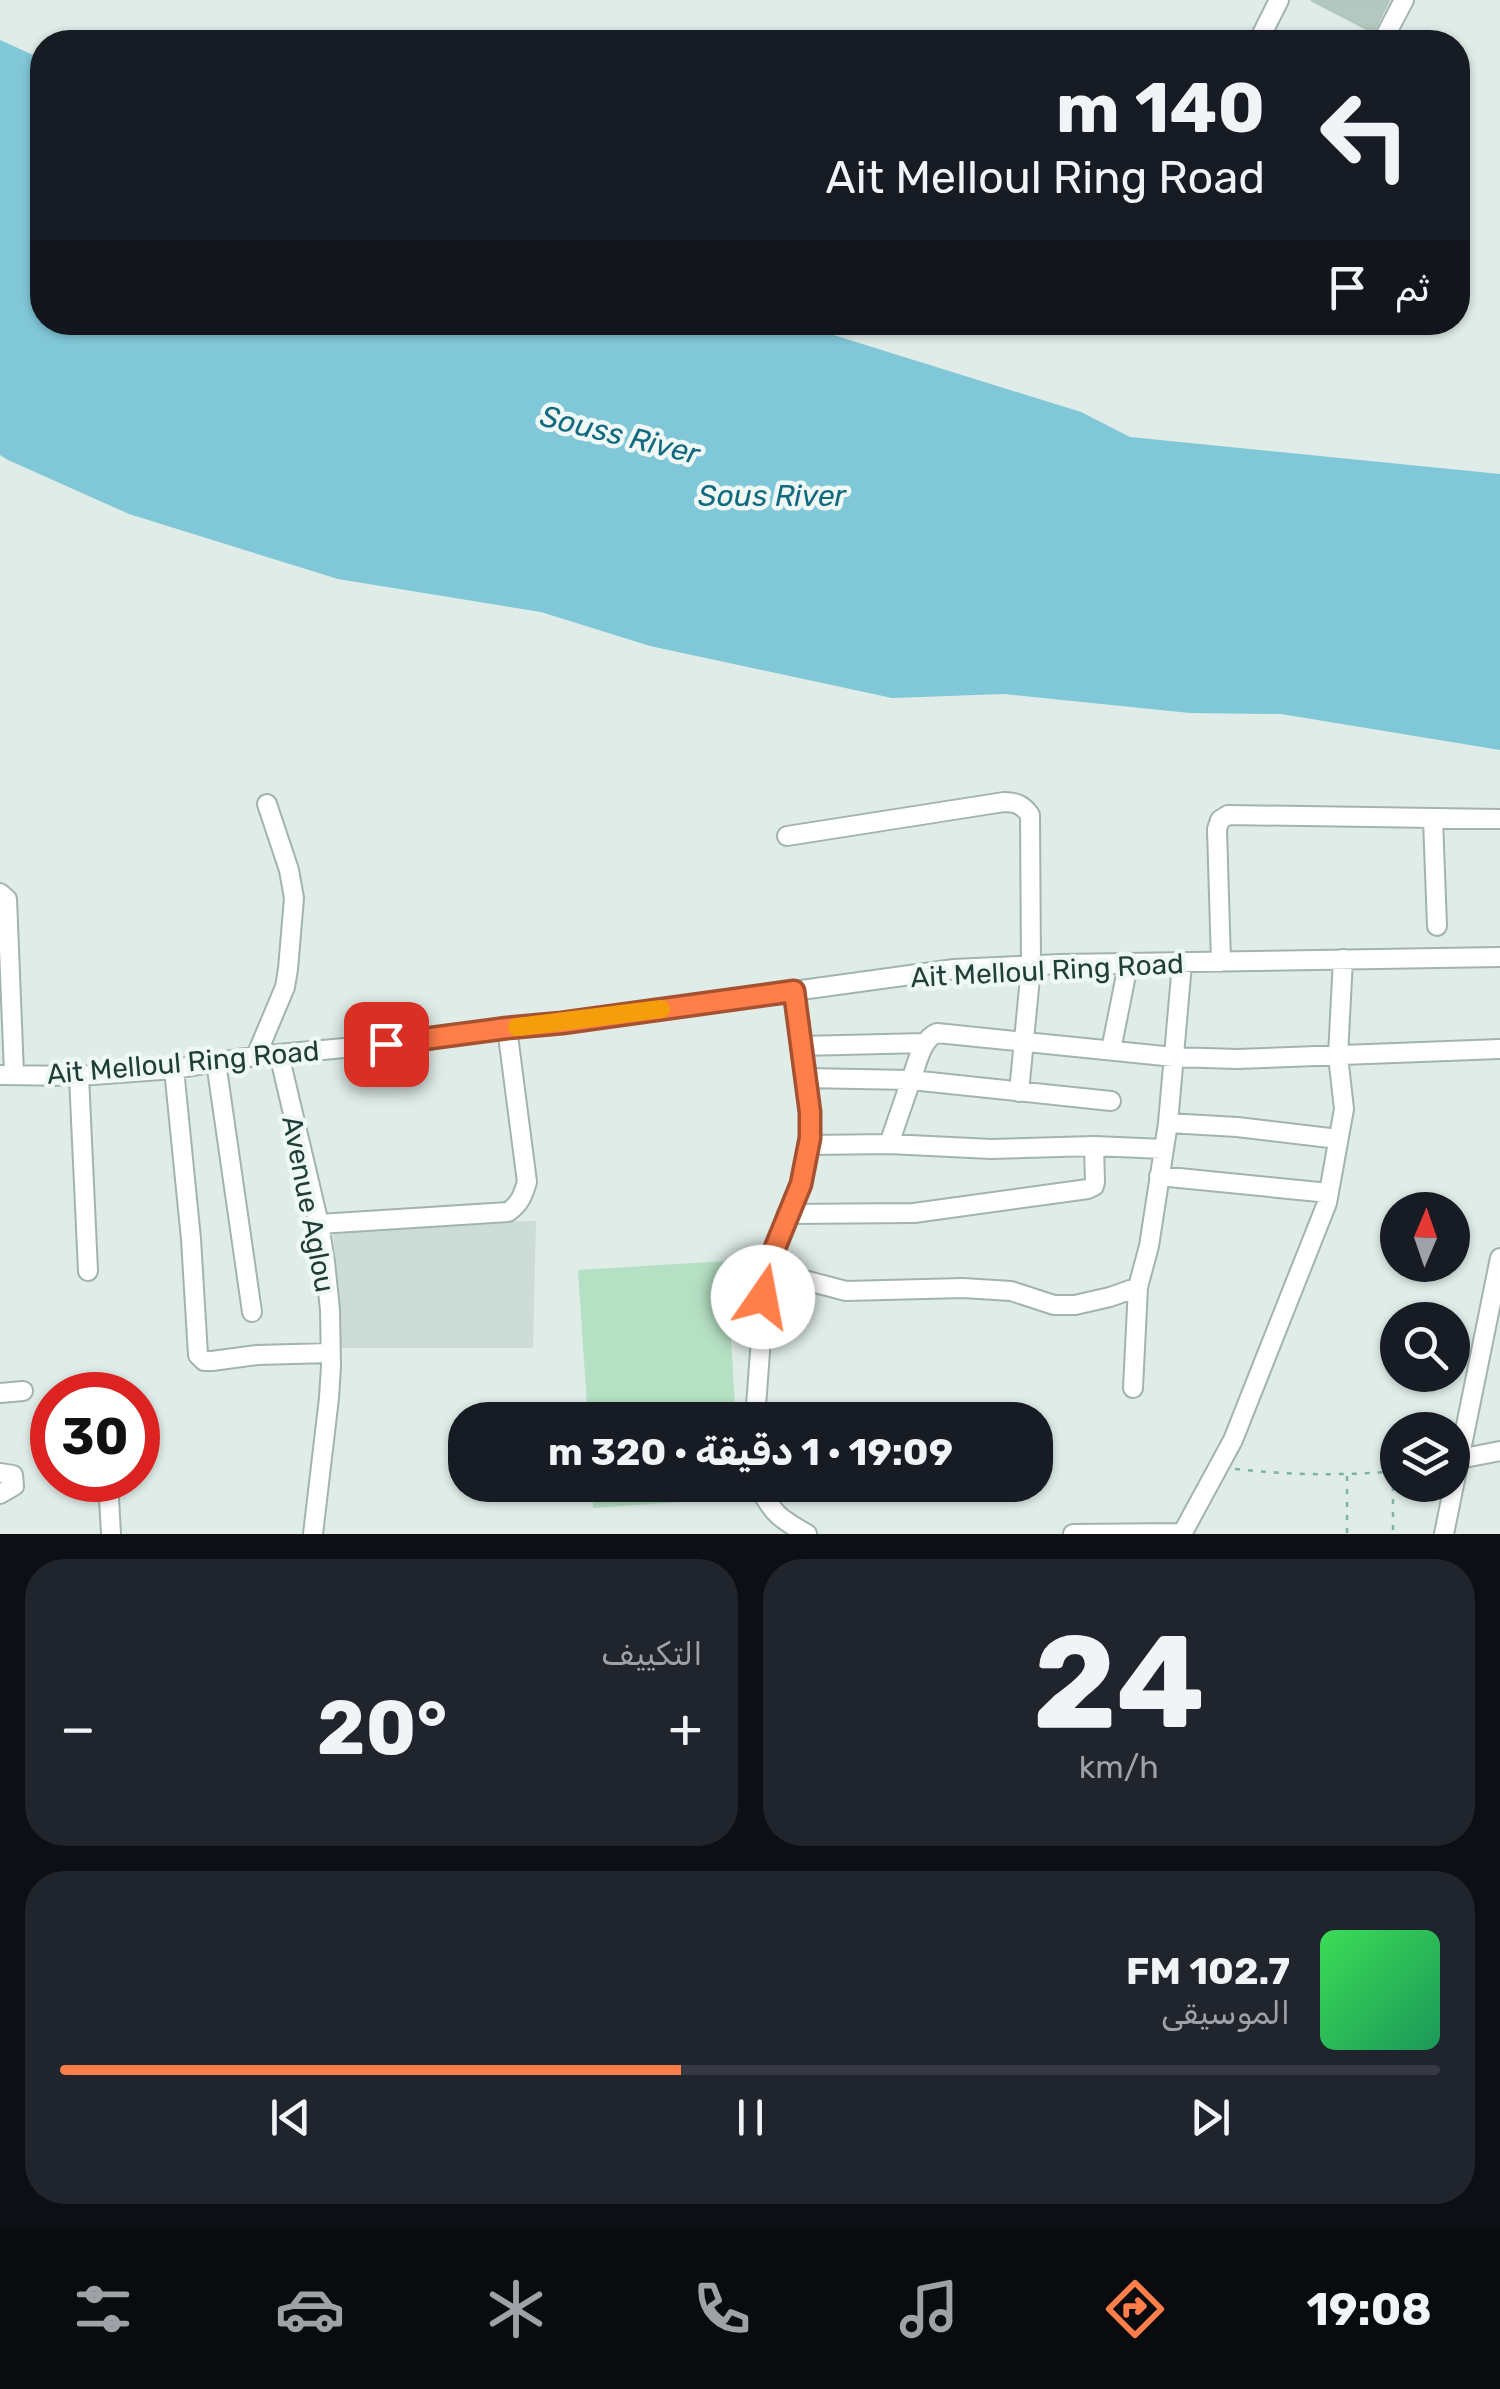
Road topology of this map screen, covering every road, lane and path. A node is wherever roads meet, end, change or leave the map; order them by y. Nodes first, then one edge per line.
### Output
1 (1279, 0) edge
2 (1404, 0) edge
3 (1264, 30) edge
4 (1388, 30) edge
5 (267, 804) dead end
6 (1432, 819) junction
7 (1500, 819) edge
8 (787, 836) dead end
9 (0, 893) edge
10 (1438, 926) dead end
11 (1500, 957) edge
12 (1344, 959) junction
13 (1221, 962) junction
14 (1182, 964) junction
15 (1128, 965) junction
16 (1032, 967) junction
17 (794, 991) junction
18 (507, 1028) junction
19 (1022, 1041) junction
20 (925, 1043) junction
21 (800, 1046) junction
22 (1500, 1049) edge
23 (1110, 1050) junction
24 (280, 1054) junction
25 (256, 1056) junction
26 (1338, 1056) junction
27 (1174, 1057) junction
28 (216, 1062) junction
29 (174, 1069) junction
30 (7, 1074) edge
31 (79, 1076) junction
32 (805, 1078) junction
33 (911, 1080) junction
34 (1018, 1092) junction
35 (1110, 1101) dead end
36 (1168, 1123) junction
37 (1338, 1139) junction
38 (890, 1144) junction
39 (809, 1145) junction
40 (1094, 1146) junction
41 (1164, 1149) junction
42 (1159, 1176) junction
43 (1329, 1193) junction
44 (787, 1214) junction
45 (318, 1224) junction
46 (1500, 1258) edge
47 (766, 1270) junction
48 (88, 1271) dead end
49 (1138, 1287) junction
50 (252, 1312) dead end
51 (330, 1352) junction
52 (1133, 1388) dead end
53 (23, 1391) dead end
54 (0, 1393) edge
55 (755, 1402) edge
56 (1468, 1412) edge
57 (1500, 1451) edge
58 (1470, 1457) edge
59 (1218, 1468) junction
60 (1380, 1472) edge
61 (0, 1473) edge
62 (1347, 1474) junction
63 (0, 1494) edge
64 (110, 1502) edge
65 (767, 1502) edge
66 (1394, 1502) edge
67 (1450, 1502) edge
68 (112, 1534) edge
69 (313, 1534) edge
70 (807, 1534) edge
71 (1072, 1534) edge
72 (1182, 1534) edge
73 (1347, 1534) edge
74 (1393, 1534) edge
75 (1444, 1534) edge

1 - 3 street
2 - 4 street
5 - 25 street
6 - 7 street
6 - 10 street
6 - 13 street
8 - 16 street
9 - 30 street
11 - 12 street, Ait Melloul Ring Road
12 - 13 street, Ait Melloul Ring Road
12 - 26 street
13 - 14 street, Ait Melloul Ring Road
14 - 15 street, Ait Melloul Ring Road
14 - 27 street
15 - 16 street, Ait Melloul Ring Road
15 - 23 street
16 - 17 street, Ait Melloul Ring Road
16 - 19 street
17 - 18 street, Ait Melloul Ring Road
17 - 21 street
18 - 24 street, Ait Melloul Ring Road
18 - 45 street
19 - 20 street
19 - 23 street
19 - 34 street
20 - 21 street
20 - 33 street
21 - 32 street
22 - 26 street
23 - 27 street
24 - 25 street, Ait Melloul Ring Road
24 - 45 street, Avenue Aglou
25 - 28 street, Ait Melloul Ring Road
26 - 27 street
26 - 37 street
27 - 36 street
28 - 29 street, Ait Melloul Ring Road
28 - 50 street
29 - 31 street, Ait Melloul Ring Road
29 - 51 street
30 - 31 street, Ait Melloul Ring Road
31 - 48 street
32 - 33 street
32 - 39 street
33 - 34 street
33 - 38 street
34 - 35 street
36 - 37 street
36 - 41 street
37 - 43 street
38 - 39 street
38 - 40 street
39 - 44 street
40 - 41 street
40 - 44 street
41 - 42 street
42 - 43 street
42 - 49 street
43 - 59 street
44 - 47 street
45 - 51 street, Avenue Aglou
46 - 56 street
47 - 49 street
47 - 55 street
49 - 52 street
51 - 69 street, Avenue Aglou
53 - 54 street
57 - 58 street
59 - 62 path
59 - 72 street
60 - 62 path
61 - 63 street
62 - 73 path
64 - 68 street
65 - 70 street
66 - 74 path
67 - 75 street
71 - 72 street

